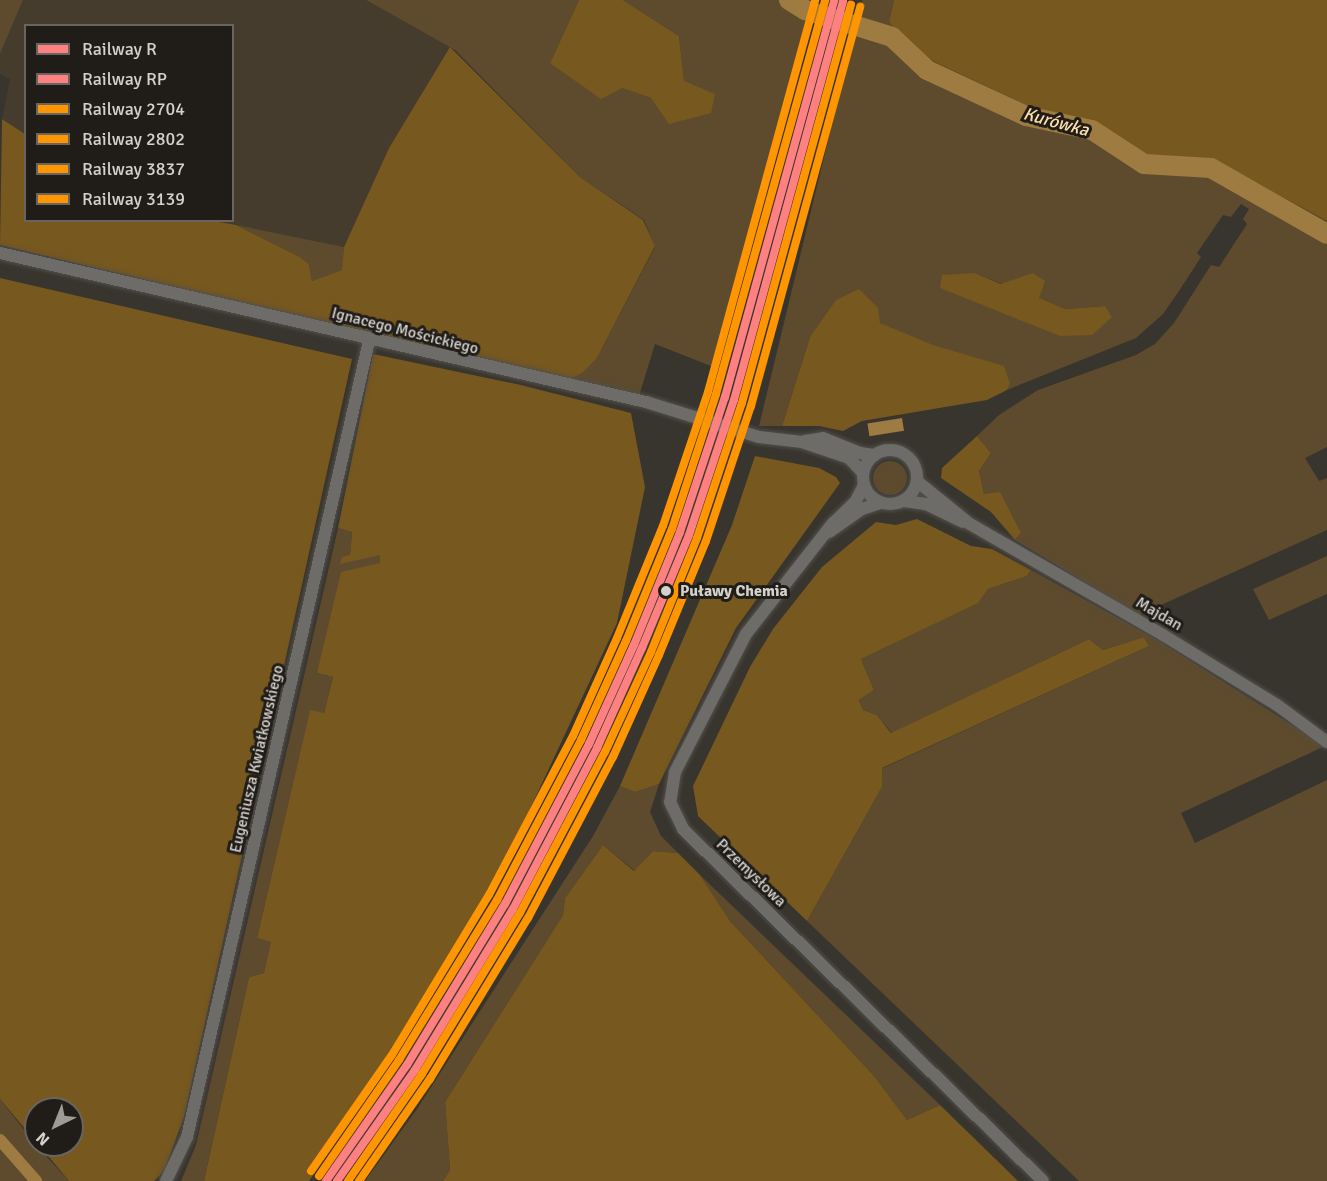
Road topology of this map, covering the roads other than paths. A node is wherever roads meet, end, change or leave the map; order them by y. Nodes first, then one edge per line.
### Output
1 (0, 253) edge
2 (369, 341) junction
3 (802, 442) junction
4 (875, 455) junction
5 (864, 479) junction
6 (918, 482) junction
7 (904, 501) junction
8 (880, 503) junction
9 (970, 524) junction
10 (826, 534) junction
11 (1327, 742) edge
12 (166, 1181) edge
13 (1043, 1181) edge

1 - 2 street, Ignacego Mościckiego
2 - 3 street, Ignacego Mościckiego
2 - 12 street, Eugeniusza Kwiatkowskiego
3 - 4 street, Ignacego Mościckiego
3 - 5 street, Ignacego Mościckiego
4 - 5 street
4 - 6 street
5 - 8 street
5 - 10 street, Przemysłowa
6 - 7 street
6 - 9 street, Majdan
7 - 8 street
7 - 9 street, Majdan
8 - 10 street, Przemysłowa
9 - 11 street, Majdan
10 - 13 street, Przemysłowa

